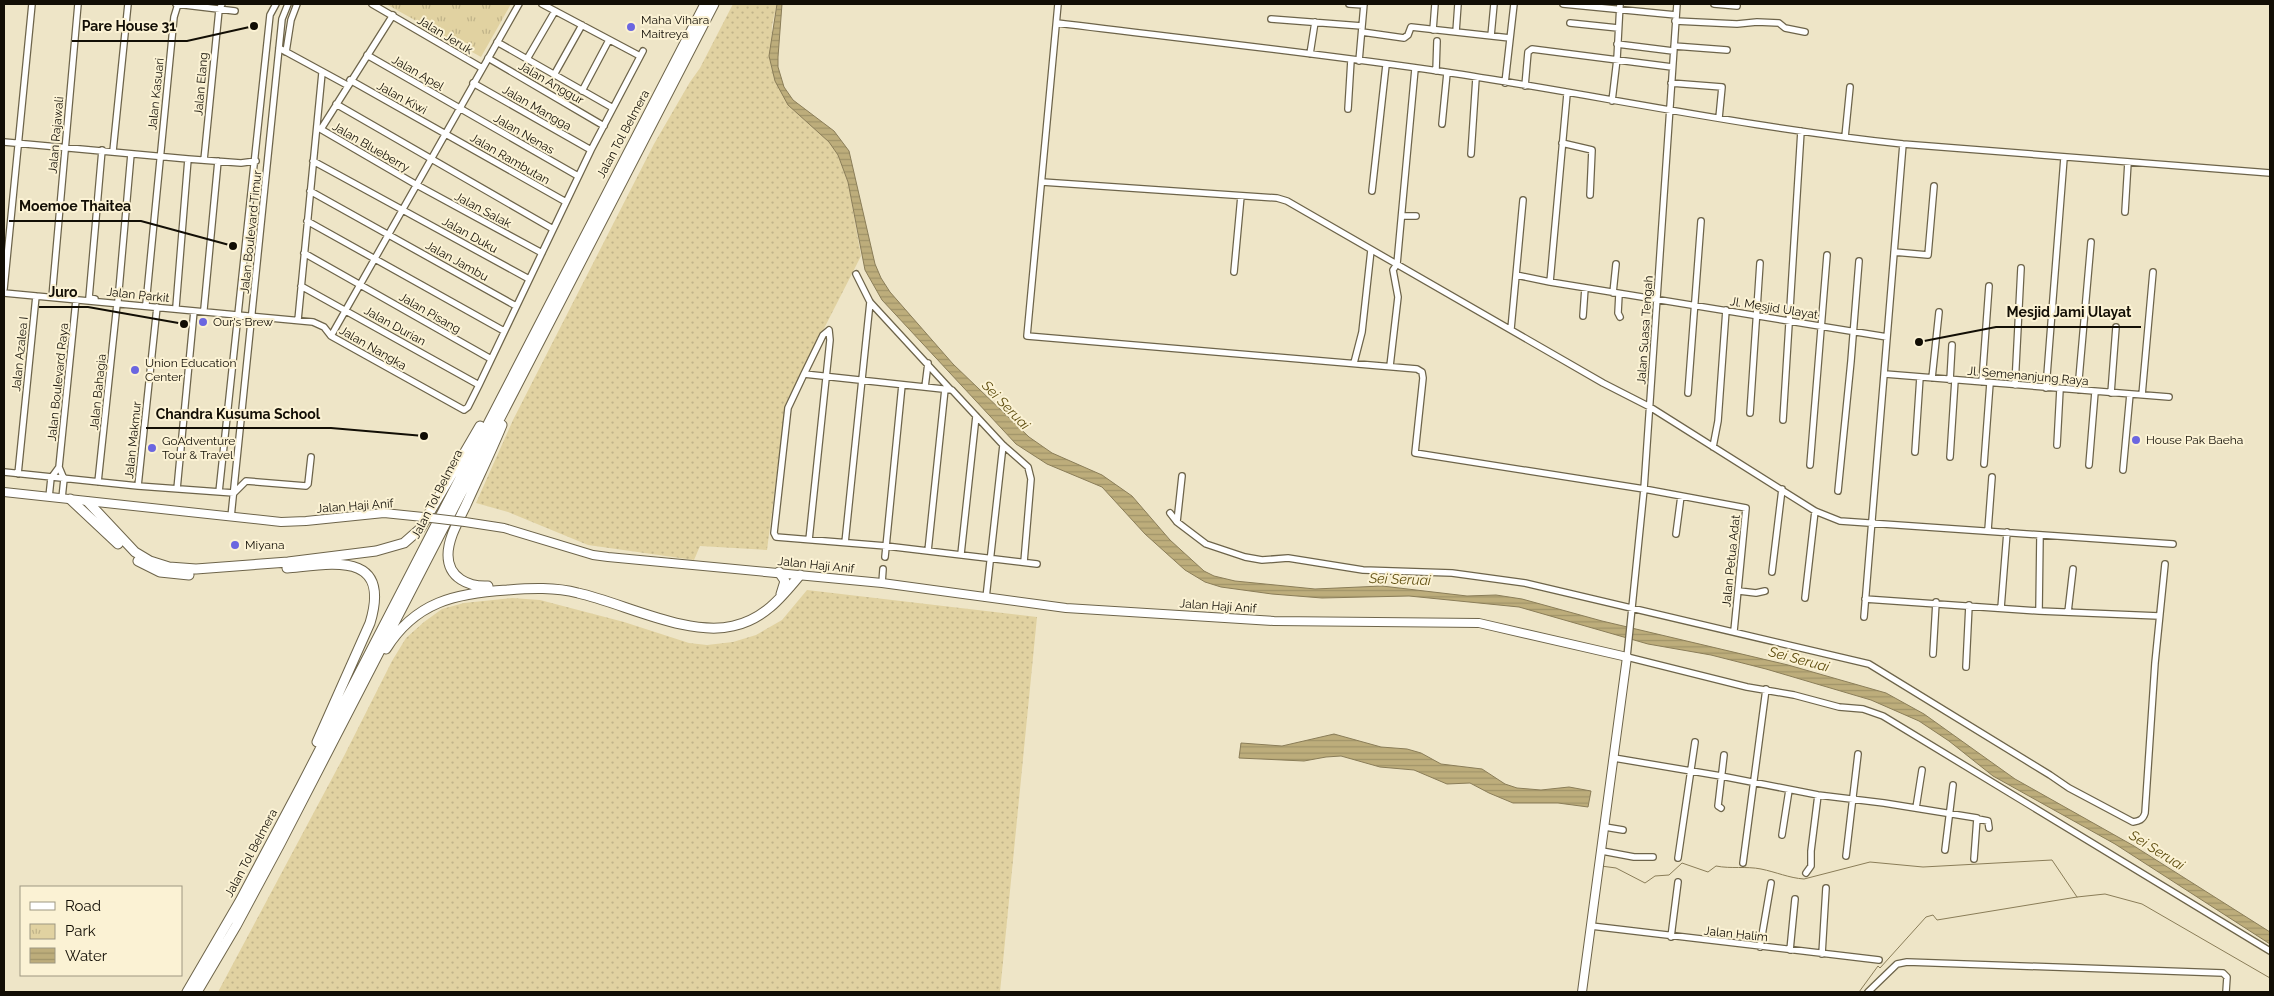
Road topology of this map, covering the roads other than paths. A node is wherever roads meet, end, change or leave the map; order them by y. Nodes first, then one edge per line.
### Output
1 (32, 4) edge
2 (78, 4) edge
3 (128, 4) edge
4 (177, 4) edge
5 (222, 4) edge
6 (276, 4) edge
7 (288, 4) edge
8 (297, 4) edge
9 (372, 4) edge
10 (519, 4) edge
11 (542, 4) edge
12 (705, 4) edge
13 (714, 4) edge
14 (1058, 4) edge
15 (1349, 4) edge
16 (1364, 4) edge
17 (1435, 4) edge
18 (1458, 4) edge
19 (1494, 4) edge
20 (1514, 4) edge
21 (1563, 4) edge
22 (1677, 4) edge
23 (1714, 4) edge
24 (1737, 6) dead end
25 (1619, 7) edge
26 (218, 10) junction
27 (235, 11) dead end
28 (555, 11) junction
29 (393, 15) junction
30 (1272, 18) dead end
31 (1676, 18) junction
32 (1314, 22) junction
33 (1057, 23) junction
34 (1570, 23) dead end
35 (582, 25) junction
36 (1618, 28) junction
37 (1362, 29) junction
38 (1432, 30) junction
39 (1456, 32) junction
40 (1805, 32) dead end
41 (1491, 36) junction
42 (1510, 38) junction
43 (609, 40) junction
44 (1437, 41) dead end
45 (497, 42) junction
46 (1617, 44) junction
47 (279, 48) junction
48 (1674, 48) junction
49 (1727, 50) dead end
50 (286, 52) junction
51 (367, 54) junction
52 (1310, 54) junction
53 (488, 58) junction
54 (527, 59) junction
55 (1617, 59) junction
56 (1351, 60) junction
57 (1359, 61) junction
58 (1386, 65) junction
59 (1672, 67) junction
60 (482, 68) junction
61 (1415, 69) junction
62 (1436, 71) junction
63 (322, 72) junction
64 (1447, 73) junction
65 (554, 75) junction
66 (1476, 78) junction
67 (349, 83) junction
68 (473, 83) junction
69 (1505, 83) junction
70 (1671, 83) junction
71 (1525, 86) junction
72 (1850, 87) dead end
73 (582, 91) junction
74 (1567, 94) junction
75 (1612, 101) junction
76 (336, 104) junction
77 (459, 108) junction
78 (613, 108) junction
79 (1348, 109) dead end
80 (1669, 110) junction
81 (1719, 116) junction
82 (1442, 124) dead end
83 (604, 126) junction
84 (319, 128) junction
85 (1802, 131) junction
86 (445, 133) junction
87 (1845, 138) junction
88 (4, 142) edge
89 (17, 143) junction
90 (1562, 143) junction
91 (1902, 144) junction
92 (65, 148) junction
93 (102, 150) junction
94 (591, 150) junction
95 (112, 151) junction
96 (131, 154) junction
97 (1471, 154) dead end
98 (159, 157) junction
99 (2064, 158) junction
100 (188, 159) junction
101 (429, 159) junction
102 (204, 160) junction
103 (218, 161) junction
104 (256, 161) junction
105 (313, 161) junction
106 (2128, 162) junction
107 (241, 163) junction
108 (255, 168) junction
109 (2270, 173) edge
110 (578, 176) junction
111 (1042, 182) junction
112 (416, 184) junction
113 (1934, 186) dead end
114 (310, 191) junction
115 (1372, 192) dead end
116 (1590, 195) dead end
117 (1241, 196) junction
118 (1523, 200) dead end
119 (566, 202) junction
120 (402, 209) junction
121 (2125, 212) dead end
122 (1402, 216) junction
123 (1416, 216) dead end
124 (307, 221) junction
125 (1701, 221) dead end
126 (553, 229) junction
127 (388, 233) junction
128 (2091, 242) dead end
129 (1372, 250) junction
130 (1894, 252) junction
131 (304, 253) junction
132 (542, 253) junction
133 (1827, 255) dead end
134 (374, 258) junction
135 (1859, 261) dead end
136 (1760, 263) dead end
137 (1397, 264) junction
138 (1616, 264) dead end
139 (2021, 268) dead end
140 (1234, 272) dead end
141 (2153, 272) dead end
142 (856, 274) dead end
143 (1516, 275) junction
144 (529, 279) junction
145 (1550, 282) junction
146 (360, 284) junction
147 (301, 286) junction
148 (1989, 286) dead end
149 (1584, 288) junction
150 (4, 291) edge
151 (1616, 293) junction
152 (36, 296) junction
153 (52, 297) junction
154 (76, 300) junction
155 (1657, 300) junction
156 (117, 302) junction
157 (870, 302) junction
158 (146, 304) junction
159 (516, 306) junction
160 (1694, 306) junction
161 (157, 307) junction
162 (176, 307) junction
163 (204, 309) junction
164 (346, 309) junction
165 (1726, 310) junction
166 (194, 311) junction
167 (1939, 312) dead end
168 (237, 314) junction
169 (543, 314) junction
170 (253, 316) junction
171 (1583, 316) dead end
172 (1758, 316) junction
173 (1620, 317) dead end
174 (298, 320) junction
175 (1789, 321) junction
176 (1822, 325) junction
177 (2116, 326) dead end
178 (1511, 329) junction
179 (504, 331) junction
180 (1853, 331) junction
181 (331, 336) junction
182 (1887, 337) junction
183 (1952, 345) dead end
184 (491, 359) junction
185 (928, 363) junction
186 (1354, 363) junction
187 (1390, 366) junction
188 (526, 367) junction
189 (804, 374) junction
190 (1885, 374) junction
191 (827, 376) junction
192 (1920, 377) junction
193 (1932, 378) junction
194 (862, 380) junction
195 (1953, 380) junction
196 (1982, 382) junction
197 (1990, 383) junction
198 (479, 384) junction
199 (902, 385) junction
200 (2015, 385) junction
201 (925, 387) junction
202 (2046, 388) junction
203 (944, 389) junction
204 (2060, 389) junction
205 (952, 390) junction
206 (2078, 390) junction
207 (2095, 392) junction
208 (2111, 393) junction
209 (1688, 394) dead end
210 (2130, 394) junction
211 (2142, 395) junction
212 (2169, 397) dead end
213 (1650, 406) junction
214 (1750, 413) dead end
215 (976, 416) junction
216 (1783, 420) dead end
217 (1714, 444) junction
218 (1002, 445) junction
219 (2057, 445) dead end
220 (1915, 452) dead end
221 (311, 457) dead end
222 (1950, 457) dead end
223 (1984, 464) dead end
224 (1810, 465) dead end
225 (2088, 465) dead end
226 (59, 467) junction
227 (2123, 470) dead end
228 (4, 472) edge
229 (18, 474) junction
230 (1182, 476) dead end
231 (1992, 477) dead end
232 (51, 478) junction
233 (64, 479) junction
234 (98, 482) junction
235 (138, 486) junction
236 (177, 489) junction
237 (1644, 489) junction
238 (1782, 490) junction
239 (1838, 491) dead end
240 (4, 492) edge
241 (219, 492) junction
242 (234, 493) junction
243 (49, 495) junction
244 (1681, 496) junction
245 (65, 497) junction
246 (88, 502) junction
247 (1814, 512) junction
248 (1170, 513) dead end
249 (231, 517) junction
250 (1177, 522) junction
251 (1871, 522) junction
252 (1988, 530) junction
253 (2007, 532) junction
254 (1676, 534) dead end
255 (2040, 535) junction
256 (809, 540) junction
257 (845, 543) junction
258 (2173, 544) dead end
259 (886, 546) junction
260 (928, 551) junction
261 (961, 554) junction
262 (885, 557) dead end
263 (991, 558) junction
264 (1024, 562) junction
265 (1037, 564) dead end
266 (2165, 564) dead end
267 (884, 569) dead end
268 (2073, 569) dead end
269 (779, 572) junction
270 (1772, 572) dead end
271 (800, 575) junction
272 (882, 583) junction
273 (1739, 591) junction
274 (1765, 592) dead end
275 (986, 598) junction
276 (1805, 598) dead end
277 (1865, 599) junction
278 (1936, 602) junction
279 (1969, 605) junction
280 (1633, 608) junction
281 (2001, 608) junction
282 (2039, 611) junction
283 (2068, 612) junction
284 (2159, 616) junction
285 (1864, 617) dead end
286 (1734, 630) junction
287 (1933, 654) dead end
288 (1627, 657) junction
289 (1966, 667) dead end
290 (1766, 689) junction
291 (1695, 742) dead end
292 (1858, 754) dead end
293 (1724, 755) dead end
294 (1614, 758) junction
295 (1922, 770) dead end
296 (1690, 771) junction
297 (1721, 776) junction
298 (1755, 783) junction
299 (1952, 785) dead end
300 (308, 788) junction
301 (1789, 790) junction
302 (1818, 795) junction
303 (1852, 800) junction
304 (290, 805) junction
305 (1721, 808) dead end
306 (1916, 808) junction
307 (1948, 814) junction
308 (1978, 819) junction
309 (1605, 827) junction
310 (1989, 828) dead end
311 (1623, 830) dead end
312 (1782, 835) dead end
313 (1945, 850) dead end
314 (1602, 851) junction
315 (1846, 856) dead end
316 (1653, 857) dead end
317 (1678, 858) dead end
318 (1974, 859) dead end
319 (1743, 863) dead end
320 (1806, 873) dead end
321 (1678, 882) dead end
322 (1771, 883) dead end
323 (1826, 888) dead end
324 (1795, 899) dead end
325 (1591, 926) junction
326 (1671, 937) junction
327 (1760, 947) junction
328 (1790, 950) junction
329 (2270, 951) edge
330 (1822, 954) junction
331 (1879, 960) dead end
332 (187, 992) edge
333 (197, 992) edge
334 (1582, 992) edge
335 (1868, 992) edge
336 (2226, 992) edge

1 - 89 street
2 - 92 street, Jalan Rajawali
3 - 95 street
4 - 26 street
4 - 98 street, Jalan Kasuari
5 - 26 street
6 - 104 street, Jalan Boulevard Timur
7 - 47 street, Jalan Boulevard Timur
8 - 50 street
9 - 29 street, Jalan Jeruk
10 - 45 street
11 - 28 street
12 - 169 highway, Jalan Tol Belmera
13 - 188 highway, Jalan Tol Belmera
14 - 33 street
15 - 16 street
16 - 37 street
17 - 38 street
18 - 39 street
19 - 41 street
20 - 42 street
21 - 25 street
22 - 31 street, Jalan Suasa Tengah
23 - 24 street
25 - 31 street
25 - 36 street
26 - 27 street
26 - 102 street, Jalan Elang
28 - 35 street
28 - 54 street
29 - 51 street
29 - 60 street, Jalan Jeruk
30 - 32 street
31 - 40 street
31 - 48 street, Jalan Suasa Tengah
32 - 37 street
32 - 52 street
33 - 52 street
33 - 111 street
34 - 36 street
35 - 43 street
35 - 65 street
36 - 46 street
37 - 38 street
37 - 57 street
38 - 39 street
39 - 41 street
41 - 42 street
42 - 69 street
43 - 73 street
43 - 78 street
44 - 62 street
45 - 53 street
45 - 54 street
46 - 48 street
46 - 55 street
47 - 50 street, Jalan Kiwi
47 - 170 street, Jalan Boulevard Timur
48 - 49 street
48 - 59 street, Jalan Suasa Tengah
50 - 63 street, Jalan Kiwi
51 - 67 street
51 - 77 street, Jalan Apel
52 - 56 street
53 - 60 street
53 - 83 street, Jalan Anggur
54 - 65 street
55 - 59 street
55 - 71 street
55 - 75 street
56 - 57 street
56 - 79 street
57 - 58 street
58 - 61 street
58 - 115 street
59 - 70 street, Jalan Suasa Tengah
60 - 68 street
61 - 62 street
61 - 122 street
62 - 64 street
63 - 67 street, Jalan Kiwi
63 - 84 street
64 - 66 street
64 - 82 street
65 - 73 street
66 - 69 street
66 - 97 street
67 - 76 street
67 - 86 street, Jalan Kiwi
68 - 77 street
68 - 94 street, Jalan Mangga
69 - 71 street
70 - 80 street, Jalan Suasa Tengah
70 - 81 street
71 - 74 street
72 - 87 street
73 - 78 street
74 - 75 street
74 - 90 street
75 - 80 street
76 - 84 street
76 - 101 street
77 - 86 street
77 - 110 street, Jalan Nenas
78 - 83 street
80 - 81 street
80 - 155 street, Jalan Suasa Tengah
81 - 85 street
83 - 94 street
84 - 105 street
84 - 112 street, Jalan Blueberry
85 - 87 street
85 - 175 street
86 - 101 street
86 - 119 street, Jalan Rambutan
87 - 91 street
88 - 89 street
89 - 92 street
89 - 150 street
90 - 116 street
90 - 145 street
91 - 99 street
91 - 130 street
92 - 93 street
92 - 153 street, Jalan Rajawali
93 - 95 street
93 - 156 street
94 - 110 street
95 - 96 street
96 - 98 street
96 - 156 street, Jalan Bahagia
98 - 100 street
98 - 158 street, Jalan Kasuari
99 - 106 street
99 - 202 street
100 - 102 street
100 - 162 street
101 - 112 street
101 - 126 street
102 - 103 street
103 - 107 street
103 - 163 street
104 - 107 street
104 - 108 street, Jalan Boulevard Timur
105 - 114 street
105 - 120 street, Jalan Duku
106 - 109 street
106 - 121 street
107 - 108 street
108 - 168 street, Jalan Boulevard Timur
110 - 119 street
111 - 117 street
111 - 186 street
112 - 120 street
112 - 132 street, Jalan Salak
113 - 130 street
114 - 124 street
114 - 127 street, Jalan Jambu
117 - 129 street
117 - 140 street
118 - 143 street
119 - 126 street
120 - 127 street
120 - 144 street, Jalan Duku
122 - 123 street
122 - 137 street
124 - 131 street
124 - 134 street
125 - 160 street
126 - 132 street
127 - 134 street
127 - 159 street, Jalan Jambu
128 - 206 street
129 - 137 street
129 - 186 street
130 - 182 street
131 - 146 street, Jalan Pisang
131 - 147 street
132 - 144 street
133 - 176 street
134 - 146 street
134 - 179 street
135 - 180 street
136 - 172 street
137 - 178 street
137 - 187 street
138 - 151 street
139 - 200 street
141 - 211 street
142 - 157 street
143 - 145 street, Jl. Mesjid Ulayat
143 - 178 street
144 - 159 street
145 - 149 street, Jl. Mesjid Ulayat
146 - 164 street
146 - 184 street, Jalan Pisang
147 - 164 street, Jalan Durian
147 - 174 street
148 - 196 street
149 - 151 street, Jl. Mesjid Ulayat
149 - 171 street
150 - 152 street, Jalan Parkit
151 - 155 street, Jl. Mesjid Ulayat
151 - 173 street
152 - 153 street, Jalan Parkit
152 - 229 street, Jalan Azalea I
153 - 154 street, Jalan Parkit
154 - 156 street, Jalan Parkit
154 - 226 street, Jalan Boulevard Raya
155 - 160 street, Jl. Mesjid Ulayat
155 - 213 street, Jalan Suasa Tengah
156 - 158 street
156 - 161 street, Jalan Parkit
156 - 234 street, Jalan Bahagia
157 - 185 street
157 - 194 street
158 - 162 street
159 - 179 street
160 - 165 street, Jl. Mesjid Ulayat
160 - 209 street
161 - 166 street, Jalan Parkit
161 - 235 street, Jalan Makmur
162 - 163 street
163 - 168 street
164 - 181 street
164 - 198 street, Jalan Durian
165 - 172 street, Jl. Mesjid Ulayat
165 - 217 street
166 - 168 street, Jalan Parkit
166 - 236 street
167 - 193 street
168 - 170 street, Jalan Nangka
168 - 241 street, Jalan Boulevard Timur
169 - 246 highway
169 - 304 highway, Jalan Tol Belmera
170 - 174 street, Jalan Nangka
170 - 242 street, Jalan Boulevard Timur
172 - 175 street, Jl. Mesjid Ulayat
172 - 214 street
174 - 181 street, Jalan Nangka
175 - 176 street, Jl. Mesjid Ulayat
175 - 216 street
176 - 180 street, Jl. Mesjid Ulayat
176 - 224 street
177 - 208 street
178 - 213 street
179 - 184 street
180 - 182 street, Jl. Mesjid Ulayat
180 - 239 street
181 - 198 street, Jalan Nangka
182 - 190 street
183 - 195 street
184 - 198 street
185 - 201 street
185 - 205 street
186 - 187 street
187 - 237 street, Jalan Petua Adat
188 - 269 highway
188 - 300 highway, Jalan Tol Belmera
189 - 191 street
189 - 191 street
189 - 256 street
190 - 192 street, Jl. Semenanjung Raya
190 - 251 street
191 - 194 street
191 - 256 street
192 - 193 street, Jl. Semenanjung Raya
192 - 220 street
193 - 195 street, Jl. Semenanjung Raya
194 - 199 street
194 - 257 street
195 - 196 street, Jl. Semenanjung Raya
195 - 222 street
196 - 197 street, Jl. Semenanjung Raya
197 - 200 street, Jl. Semenanjung Raya
197 - 223 street
199 - 201 street
199 - 259 street
200 - 202 street, Jl. Semenanjung Raya
201 - 203 street
202 - 204 street, Jl. Semenanjung Raya
203 - 205 street
203 - 260 street
204 - 206 street, Jl. Semenanjung Raya
204 - 219 street
205 - 215 street
206 - 207 street, Jl. Semenanjung Raya
207 - 208 street, Jl. Semenanjung Raya
207 - 225 street
208 - 210 street, Jl. Semenanjung Raya
210 - 211 street, Jl. Semenanjung Raya
210 - 227 street
211 - 212 street, Jl. Semenanjung Raya
213 - 217 street
213 - 237 street, Jalan Suasa Tengah
215 - 218 street
215 - 261 street
217 - 238 street
218 - 263 street
218 - 264 street
221 - 242 street
226 - 232 street
226 - 233 street, Jalan Boulevard Raya
228 - 229 street
229 - 232 street
230 - 250 street
231 - 252 street
232 - 233 street
232 - 243 street
233 - 234 street
233 - 245 street
234 - 235 street
235 - 236 street
236 - 241 street
237 - 244 street, Jalan Petua Adat
237 - 280 street, Jalan Suasa Tengah
238 - 247 street
238 - 270 street
240 - 243 main road, Jalan Haji Anif
241 - 242 street
242 - 249 street, Jalan Boulevard Timur
243 - 245 main road, Jalan Haji Anif
244 - 254 street
244 - 273 street, Jalan Petua Adat
245 - 246 main road, Jalan Haji Anif
245 - 304 highway
246 - 249 main road, Jalan Haji Anif
247 - 251 street
247 - 276 street
248 - 250 street
249 - 269 main road, Jalan Haji Anif, bridge
250 - 280 street
251 - 252 street
251 - 277 street
252 - 253 street
253 - 255 street
253 - 281 street
255 - 258 street
255 - 282 street
256 - 257 street
257 - 259 street
259 - 260 street
259 - 262 street
260 - 261 street
261 - 263 street
263 - 264 street
263 - 275 street
264 - 265 street
266 - 284 street
267 - 272 street
268 - 283 street
269 - 271 main road, Jalan Haji Anif
271 - 272 main road, Jalan Haji Anif
271 - 300 highway
272 - 275 main road, Jalan Haji Anif
273 - 274 street
273 - 286 street, Jalan Petua Adat
275 - 288 main road, Jalan Haji Anif
277 - 278 street
277 - 285 street
278 - 279 street
278 - 287 street
279 - 281 street
279 - 289 street
280 - 286 street
280 - 288 street, Jalan Suasa Tengah
281 - 282 street
282 - 283 street
283 - 284 street
284 - 286 street
288 - 290 street
288 - 294 main road
290 - 298 street
290 - 329 street
291 - 296 street
292 - 303 street
293 - 297 street
294 - 296 street
294 - 309 main road
295 - 306 street
296 - 297 street
296 - 317 street
297 - 298 street
297 - 305 street
298 - 301 street
298 - 319 street
299 - 307 street
300 - 333 highway, Jalan Tol Belmera
301 - 302 street
301 - 312 street
302 - 303 street
302 - 320 street
303 - 306 street
303 - 315 street
304 - 332 highway, Jalan Tol Belmera
306 - 307 street
307 - 308 street
307 - 313 street
308 - 310 street
308 - 318 street
309 - 311 street
309 - 314 main road
314 - 316 street
314 - 325 main road
321 - 326 street
322 - 327 street
323 - 330 street
324 - 328 street
325 - 326 street, Jalan Halim
325 - 334 main road
326 - 327 street, Jalan Halim
327 - 328 street, Jalan Halim
328 - 330 street, Jalan Halim
330 - 331 street, Jalan Halim
335 - 336 street

